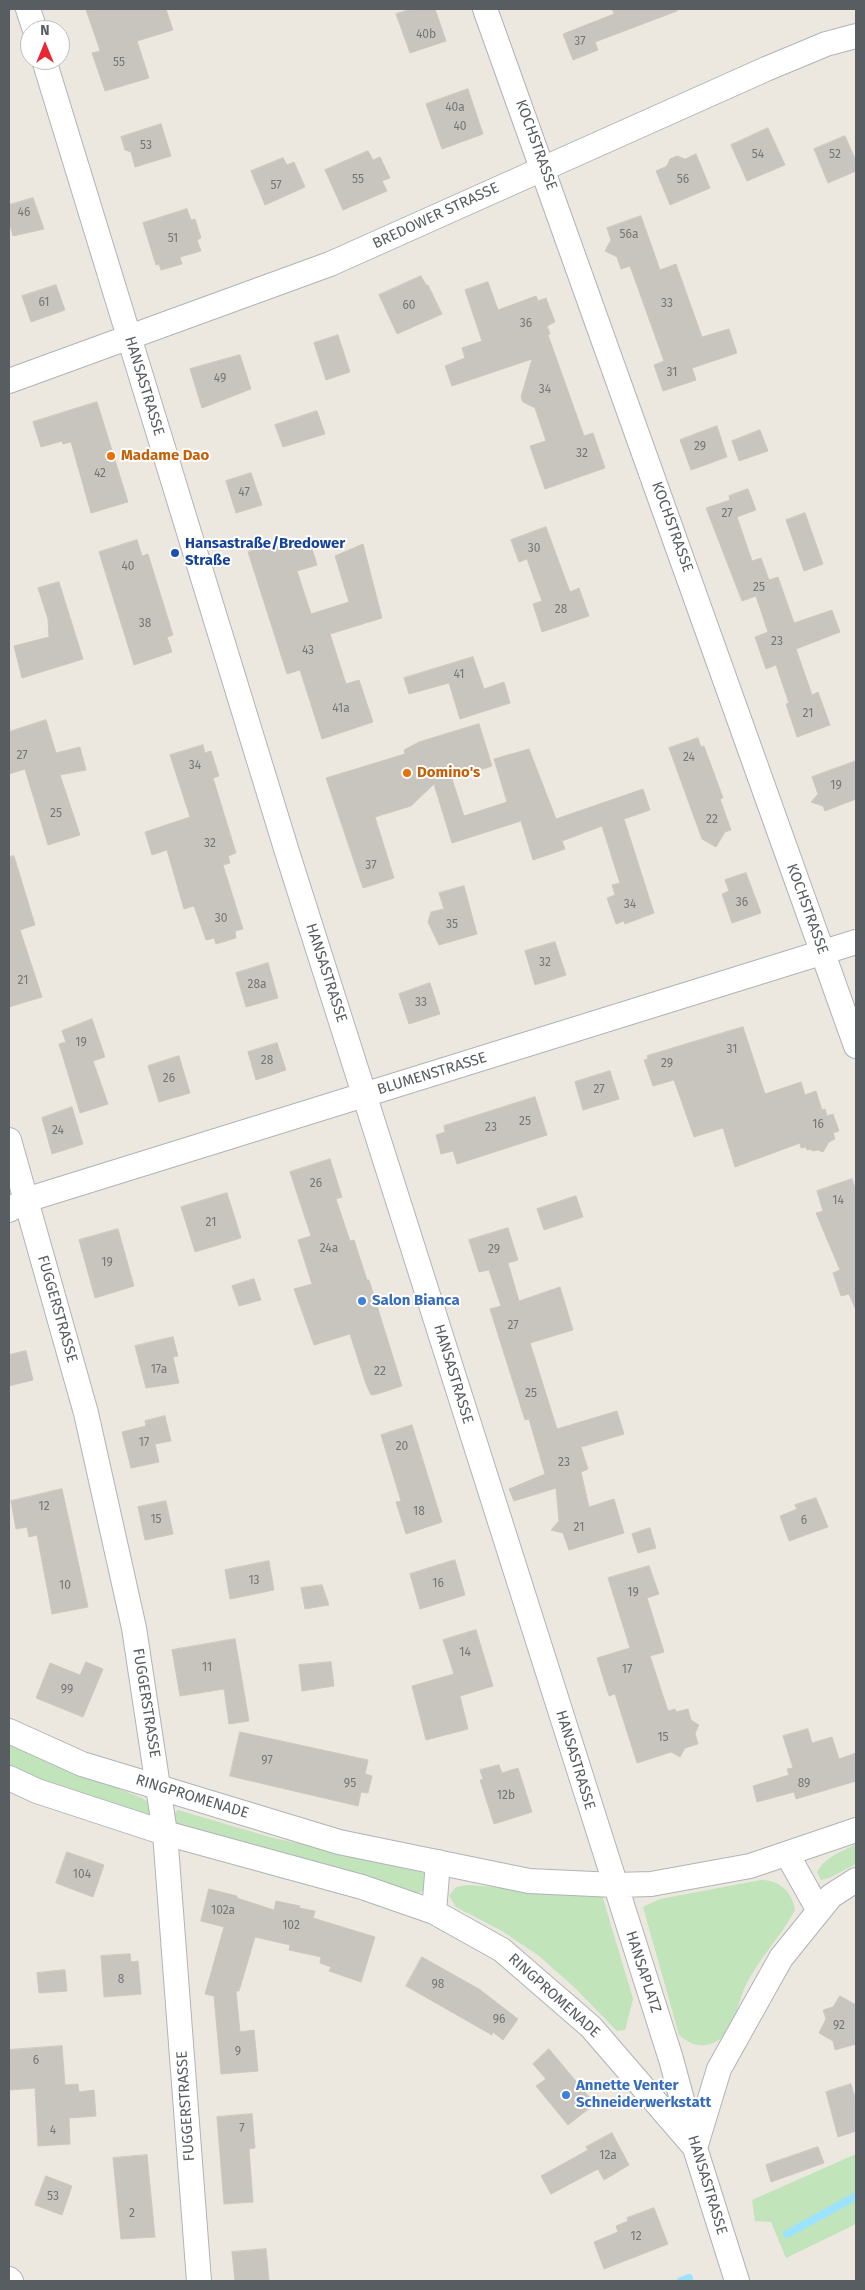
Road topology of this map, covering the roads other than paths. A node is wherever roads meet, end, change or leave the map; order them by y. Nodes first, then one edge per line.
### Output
1 (485, 9) edge
2 (856, 36) edge
3 (47, 70) edge
4 (544, 166) junction
5 (130, 338) junction
6 (9, 381) edge
7 (856, 942) edge
8 (823, 953) junction
9 (856, 1046) edge
10 (365, 1095) junction
11 (9, 1140) edge
12 (18, 1205) edge
13 (9, 1731) edge
14 (9, 1778) edge
15 (159, 1787) junction
16 (856, 1830) edge
17 (165, 1833) junction
18 (787, 1854) junction
19 (438, 1862) junction
20 (856, 1880) edge
21 (615, 1885) junction
22 (819, 1911) junction
23 (434, 1912) junction
24 (670, 2059) joint
25 (695, 2148) junction
26 (199, 2281) edge
27 (737, 2281) edge

1 - 4 street, KOCHSTRASSE
2 - 4 street, BREDOWER STRASSE
3 - 5 street, HANSASTRASSE
4 - 5 street, BREDOWER STRASSE
4 - 8 street, KOCHSTRASSE
5 - 6 street, BREDOWER STRASSE
5 - 10 street, HANSASTRASSE
7 - 8 street, BLUMENSTRASSE
8 - 9 street, KOCHSTRASSE
8 - 10 street, BLUMENSTRASSE
10 - 12 street, BLUMENSTRASSE
10 - 21 street, HANSASTRASSE
11 - 12 street, FUGGERSTRASSE
12 - 15 street, FUGGERSTRASSE
13 - 15 street, RINGPROMENADE
14 - 17 street, RINGPROMENADE
15 - 17 street, FUGGERSTRASSE
15 - 19 street, RINGPROMENADE
16 - 18 street, RINGPROMENADE
17 - 23 street, RINGPROMENADE
17 - 26 street, FUGGERSTRASSE
18 - 21 street, RINGPROMENADE
18 - 22 street
19 - 21 street, RINGPROMENADE
19 - 23 street
20 - 22 street
21 - 24 street, HANSAPLATZ
22 - 25 street
23 - 25 street, RINGPROMENADE
24 - 25 street, HANSASTRASSE
25 - 27 street, HANSASTRASSE

